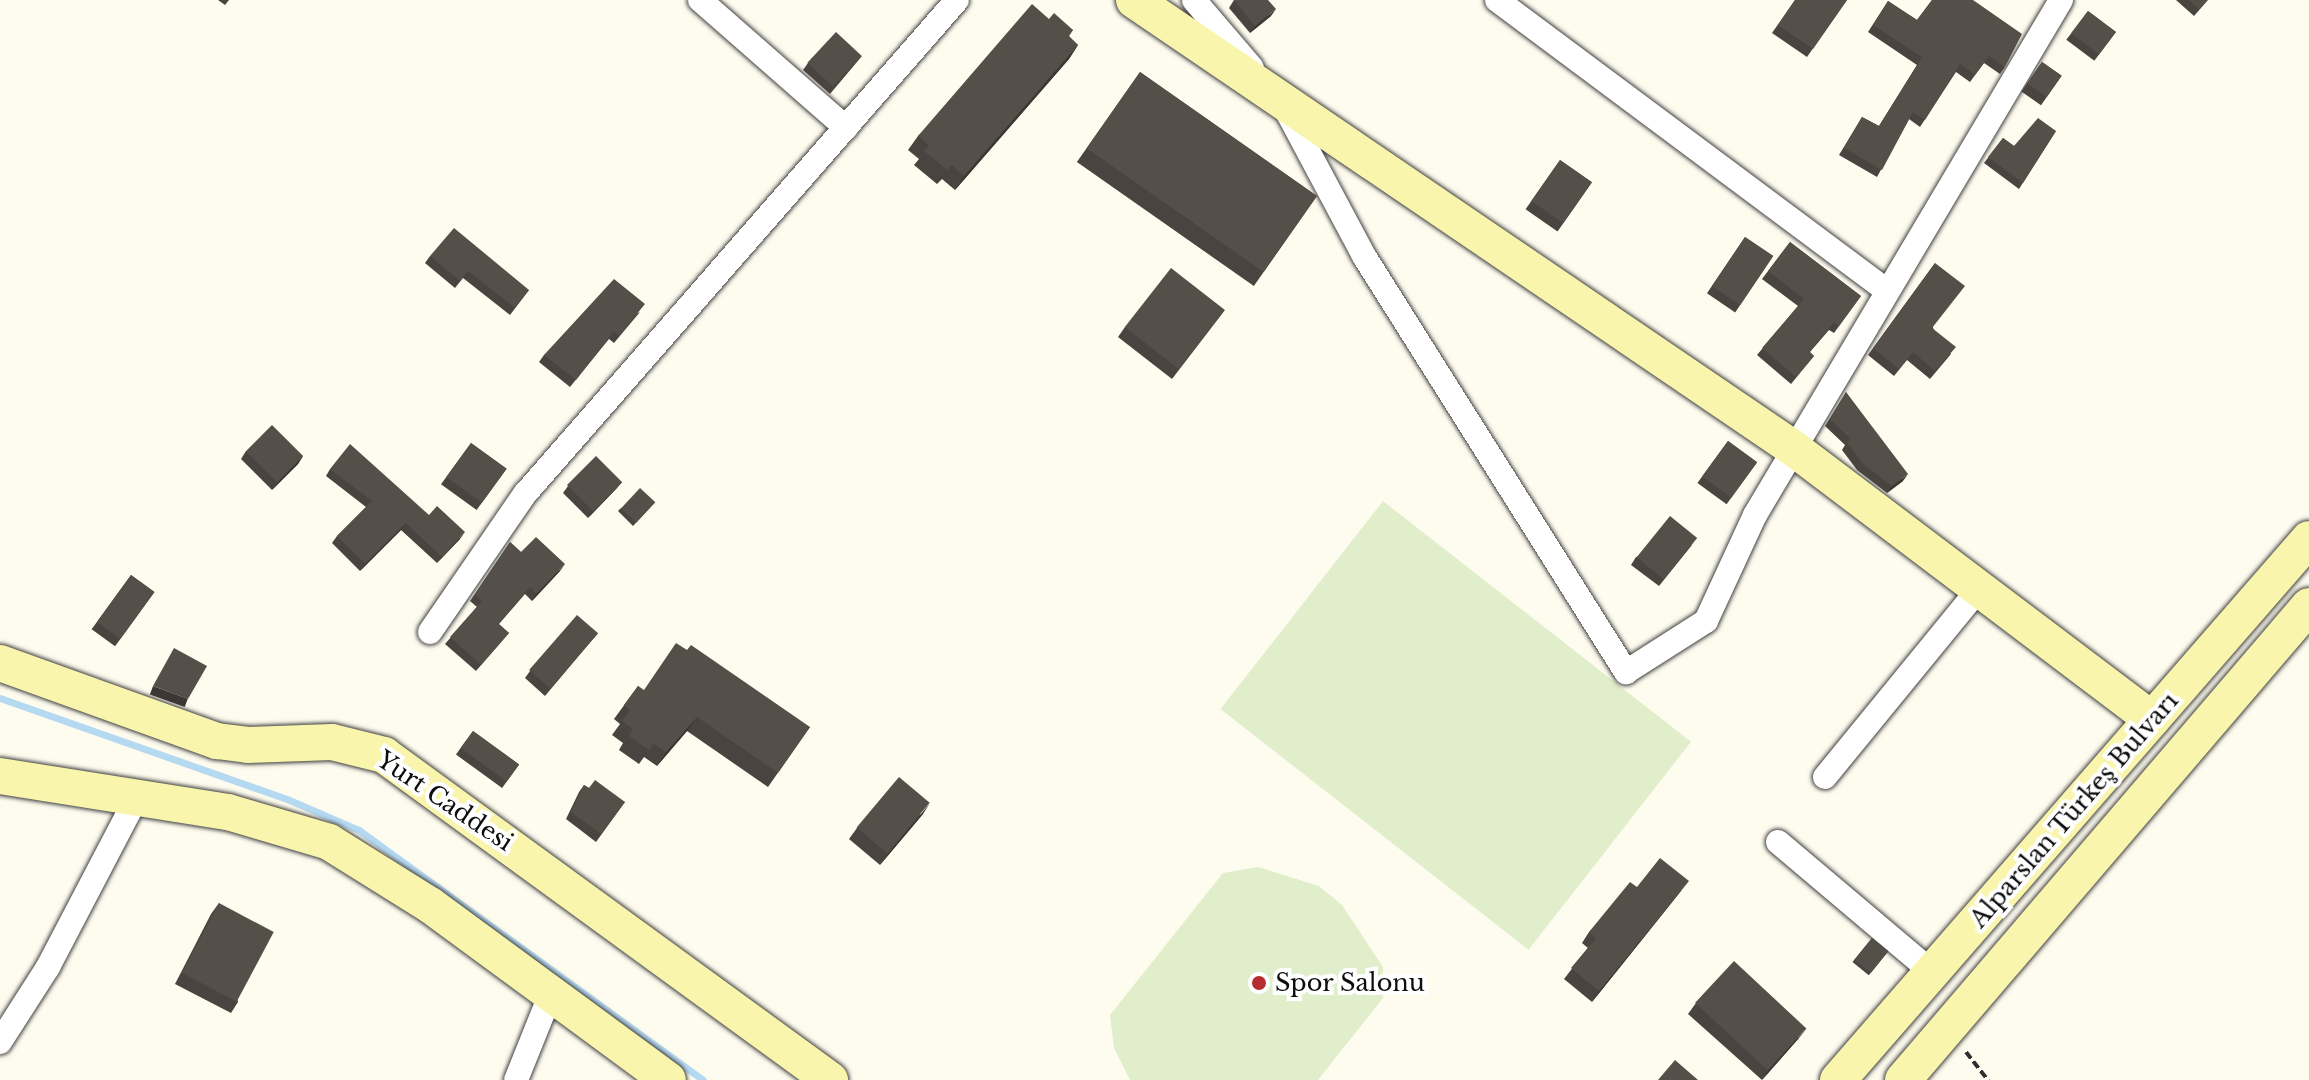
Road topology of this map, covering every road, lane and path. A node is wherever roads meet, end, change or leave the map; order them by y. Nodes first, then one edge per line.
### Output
1 (700, 0) edge
2 (957, 0) edge
3 (1134, 0) edge
4 (1194, 0) edge
5 (1497, 0) edge
6 (2061, 0) edge
7 (1276, 97) junction
8 (846, 128) junction
9 (1886, 290) junction
10 (1793, 448) junction
11 (2309, 539) edge
12 (1979, 589) junction
13 (2309, 606) edge
14 (430, 632) dead end
15 (0, 663) edge
16 (2152, 720) junction
17 (0, 776) edge
18 (1825, 777) dead end
19 (137, 797) junction
20 (1778, 842) dead end
21 (1933, 973) junction
22 (551, 993) junction
23 (1947, 1028) junction
24 (0, 1042) edge
25 (516, 1080) edge
26 (668, 1080) edge
27 (830, 1080) edge
28 (1838, 1080) edge
29 (1903, 1080) edge
30 (1988, 1080) edge

1 - 8 street
2 - 8 street
3 - 7 street
4 - 7 street
5 - 9 street
6 - 9 street
7 - 10 street
7 - 10 street
8 - 14 street
9 - 10 street
10 - 12 street
11 - 16 street, Alparslan Türkeş Bulvarı
12 - 16 street
12 - 18 street
13 - 23 street
15 - 27 street, Yurt Caddesi
16 - 21 street, Alparslan Türkeş Bulvarı
17 - 19 street
19 - 22 street
19 - 24 street
20 - 21 street
21 - 28 street, Alparslan Türkeş Bulvarı
22 - 25 street
22 - 26 street
23 - 29 street
23 - 30 path

